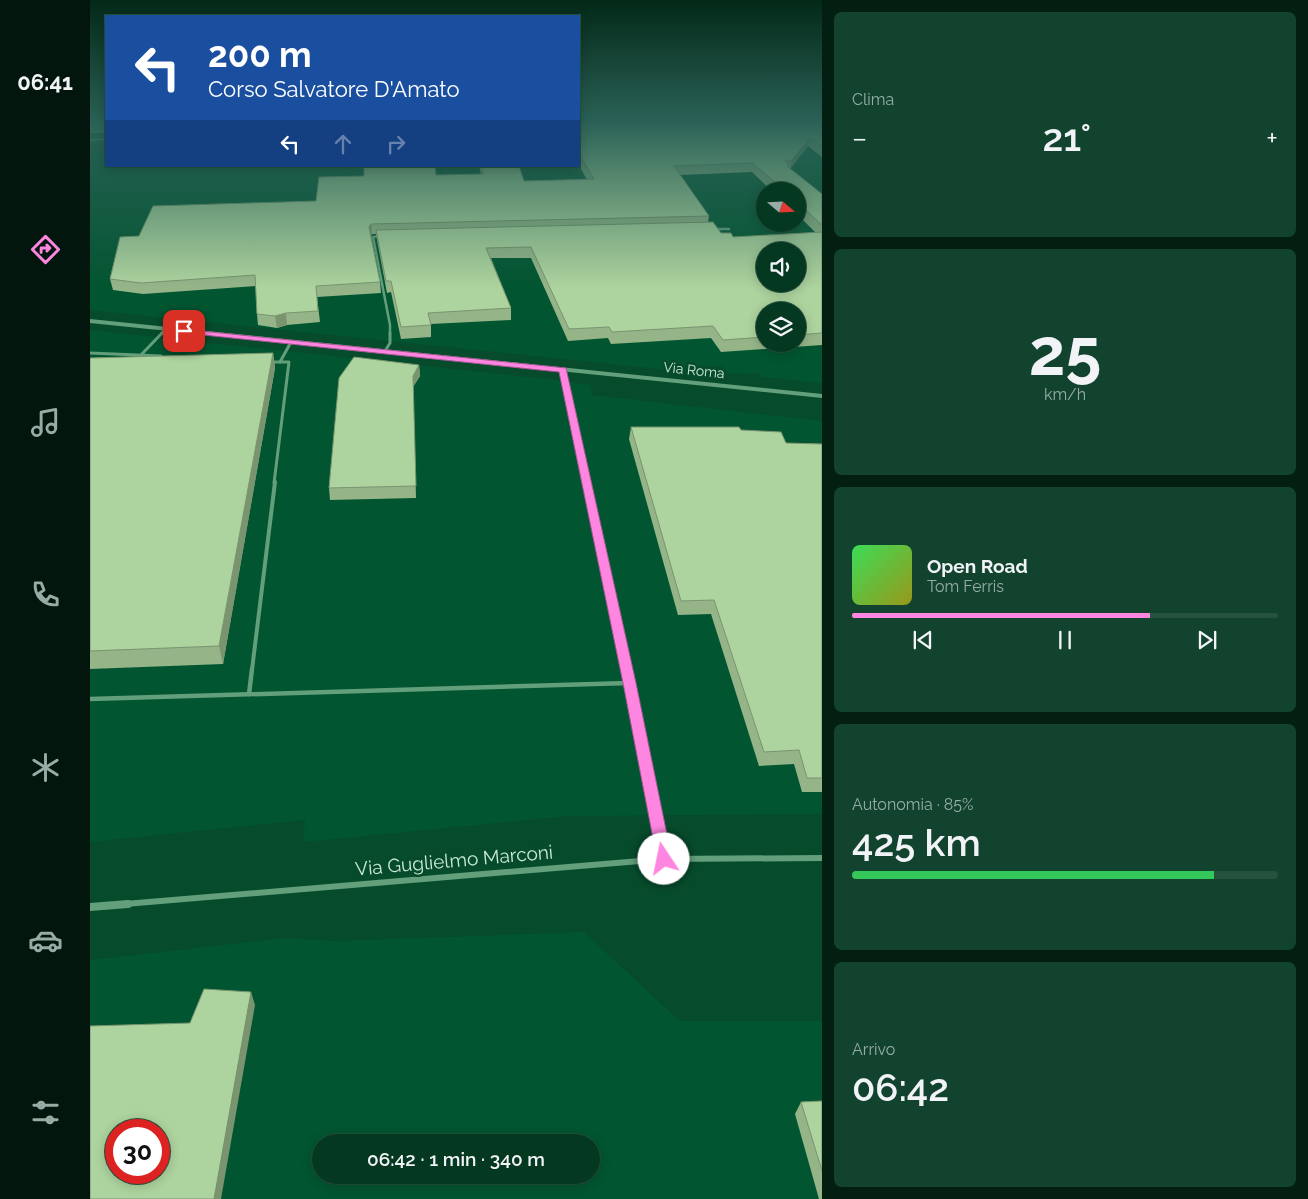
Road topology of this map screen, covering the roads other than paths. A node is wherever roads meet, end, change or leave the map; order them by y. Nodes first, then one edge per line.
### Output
1 (709, 229) edge
2 (729, 229) dead end
3 (383, 236) edge
4 (90, 321) edge
5 (166, 329) junction
6 (291, 342) junction
7 (385, 352) junction
8 (90, 353) edge
9 (142, 355) junction
10 (171, 357) edge
11 (260, 361) edge
12 (280, 362) junction
13 (563, 370) junction
14 (822, 396) edge
15 (630, 683) junction
16 (249, 694) junction
17 (90, 699) edge
18 (822, 858) edge
19 (664, 859) junction
20 (90, 907) edge

1 - 2 lane
3 - 7 lane
4 - 5 street, Via Roma
5 - 6 street, Via Roma
5 - 9 lane
6 - 7 street, Via Roma
6 - 12 lane
7 - 13 street, Via Roma
8 - 9 lane
9 - 10 lane
11 - 12 lane
12 - 16 lane
13 - 14 street, Via Roma
13 - 15 street
15 - 16 lane
15 - 19 street
16 - 17 lane
18 - 19 street, Via Guglielmo Marconi
19 - 20 street, Via Guglielmo Marconi

